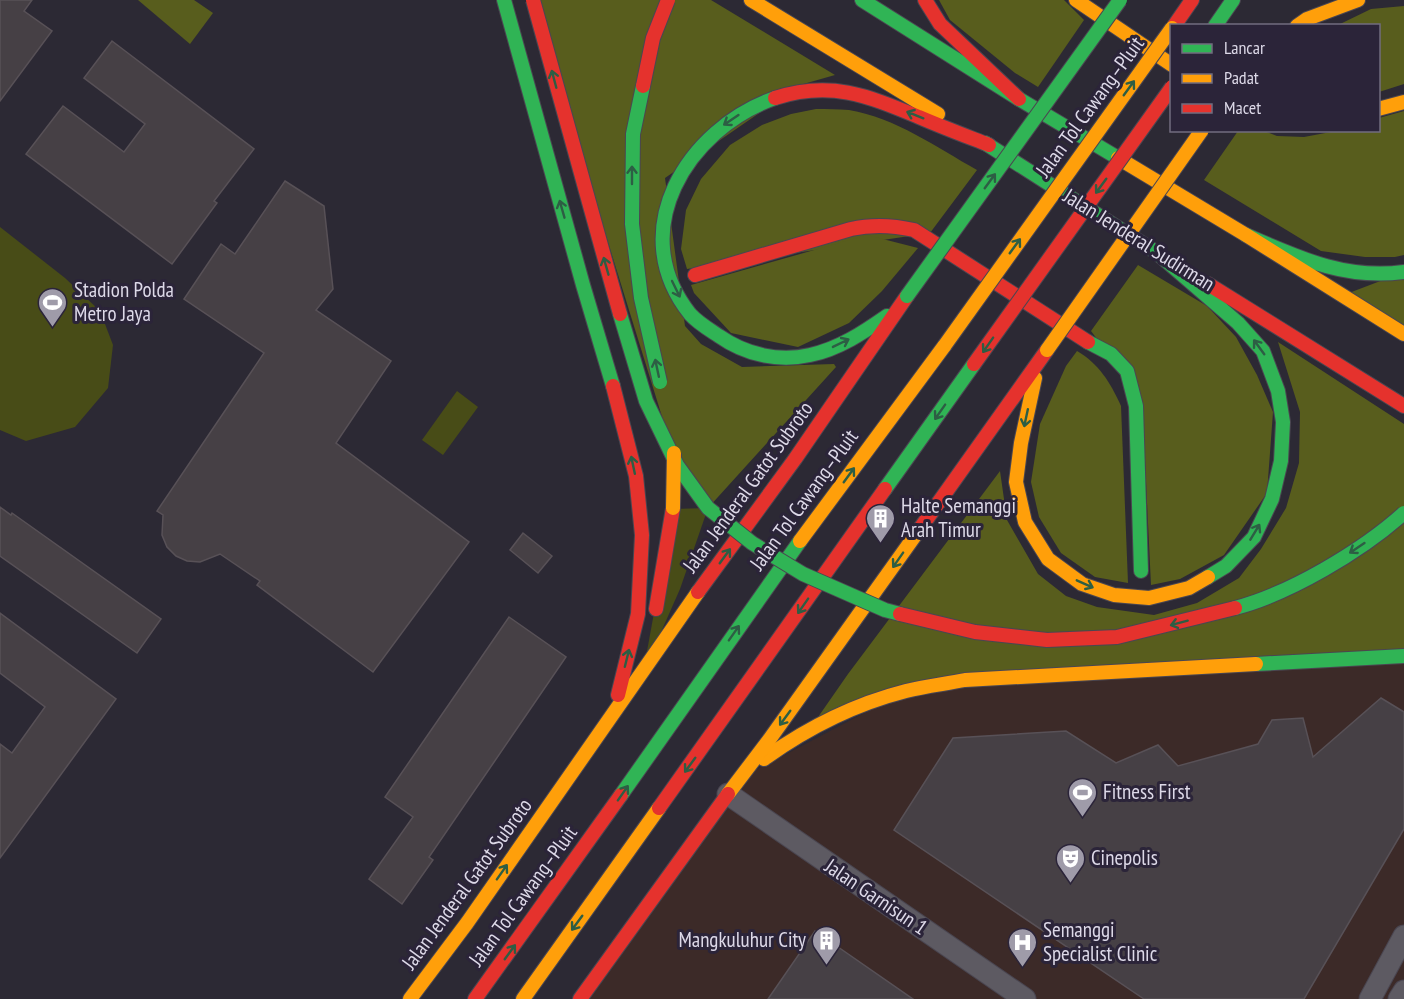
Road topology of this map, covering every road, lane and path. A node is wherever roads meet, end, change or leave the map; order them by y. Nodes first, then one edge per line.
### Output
1 (504, 0) edge
2 (533, 0) edge
3 (668, 0) edge
4 (751, 0) edge
5 (862, 0) edge
6 (925, 0) edge
7 (1076, 0) edge
8 (1120, 0) edge
9 (1192, 0) edge
10 (1233, 0) edge
11 (1358, 0) edge
12 (1175, 24) edge
13 (1216, 24) edge
14 (1300, 24) edge
15 (1170, 31) edge
16 (1170, 64) edge
17 (1170, 90) edge
18 (1019, 99) junction
19 (1404, 102) edge
20 (1380, 108) edge
21 (1201, 132) edge
22 (989, 145) junction
23 (1246, 235) junction
24 (1157, 253) junction
25 (1404, 272) edge
26 (695, 275) dead end
27 (583, 285) junction
28 (600, 298) dead end
29 (904, 301) junction
30 (1404, 334) edge
31 (1043, 356) junction
32 (1404, 406) edge
33 (1404, 513) edge
34 (1141, 571) dead end
35 (1142, 653) dead end
36 (1404, 656) edge
37 (1373, 657) junction
38 (1142, 672) junction
39 (643, 673) junction
40 (1404, 674) edge
41 (613, 714) junction
42 (728, 793) junction
43 (1404, 936) edge
44 (1404, 991) edge
45 (410, 999) edge
46 (476, 999) edge
47 (523, 999) edge
48 (565, 999) edge
49 (580, 999) edge
50 (1025, 999) edge
51 (1370, 999) edge
52 (1399, 999) edge

27 -> 1 main road
33 -> 2 main road, bridge
39 -> 3 main road, bridge
4 - 22 main road, Jalan Jenderal Sudirman
5 - 18 main road
6 - 18 main road
7 - 16 main road
29 -> 8 main road, Jalan Jenderal Gatot Subroto, bridge
9 - 12 main road, Jalan Tol Cawang–Pluit
10 - 13 main road
11 - 14 main road
46 -> 15 main road, Jalan Tol Cawang–Pluit, bridge
17 -> 47 main road, bridge
18 - 23 main road
19 - 20 main road
21 - 31 main road, bridge
22 - 24 main road, Jalan Jenderal Sudirman
22 -> 29 main road
23 - 25 main road
23 - 30 main road
31 -> 24 main road
24 - 32 main road, Jalan Jenderal Sudirman
26 - 34 main road
27 - 28 main road
41 -> 27 main road
39 -> 29 main road, Jalan Jenderal Gatot Subroto
31 -> 42 main road
35 - 38 main road
36 - 37 main road
37 - 38 main road
37 - 40 street
38 - 42 main road
39 - 41 main road, Jalan Jenderal Gatot Subroto
45 -> 41 main road, Jalan Jenderal Gatot Subroto
42 - 48 main road
42 - 49 main road
42 - 50 street, Jalan Garnisun 1
43 - 51 street
44 - 52 street

